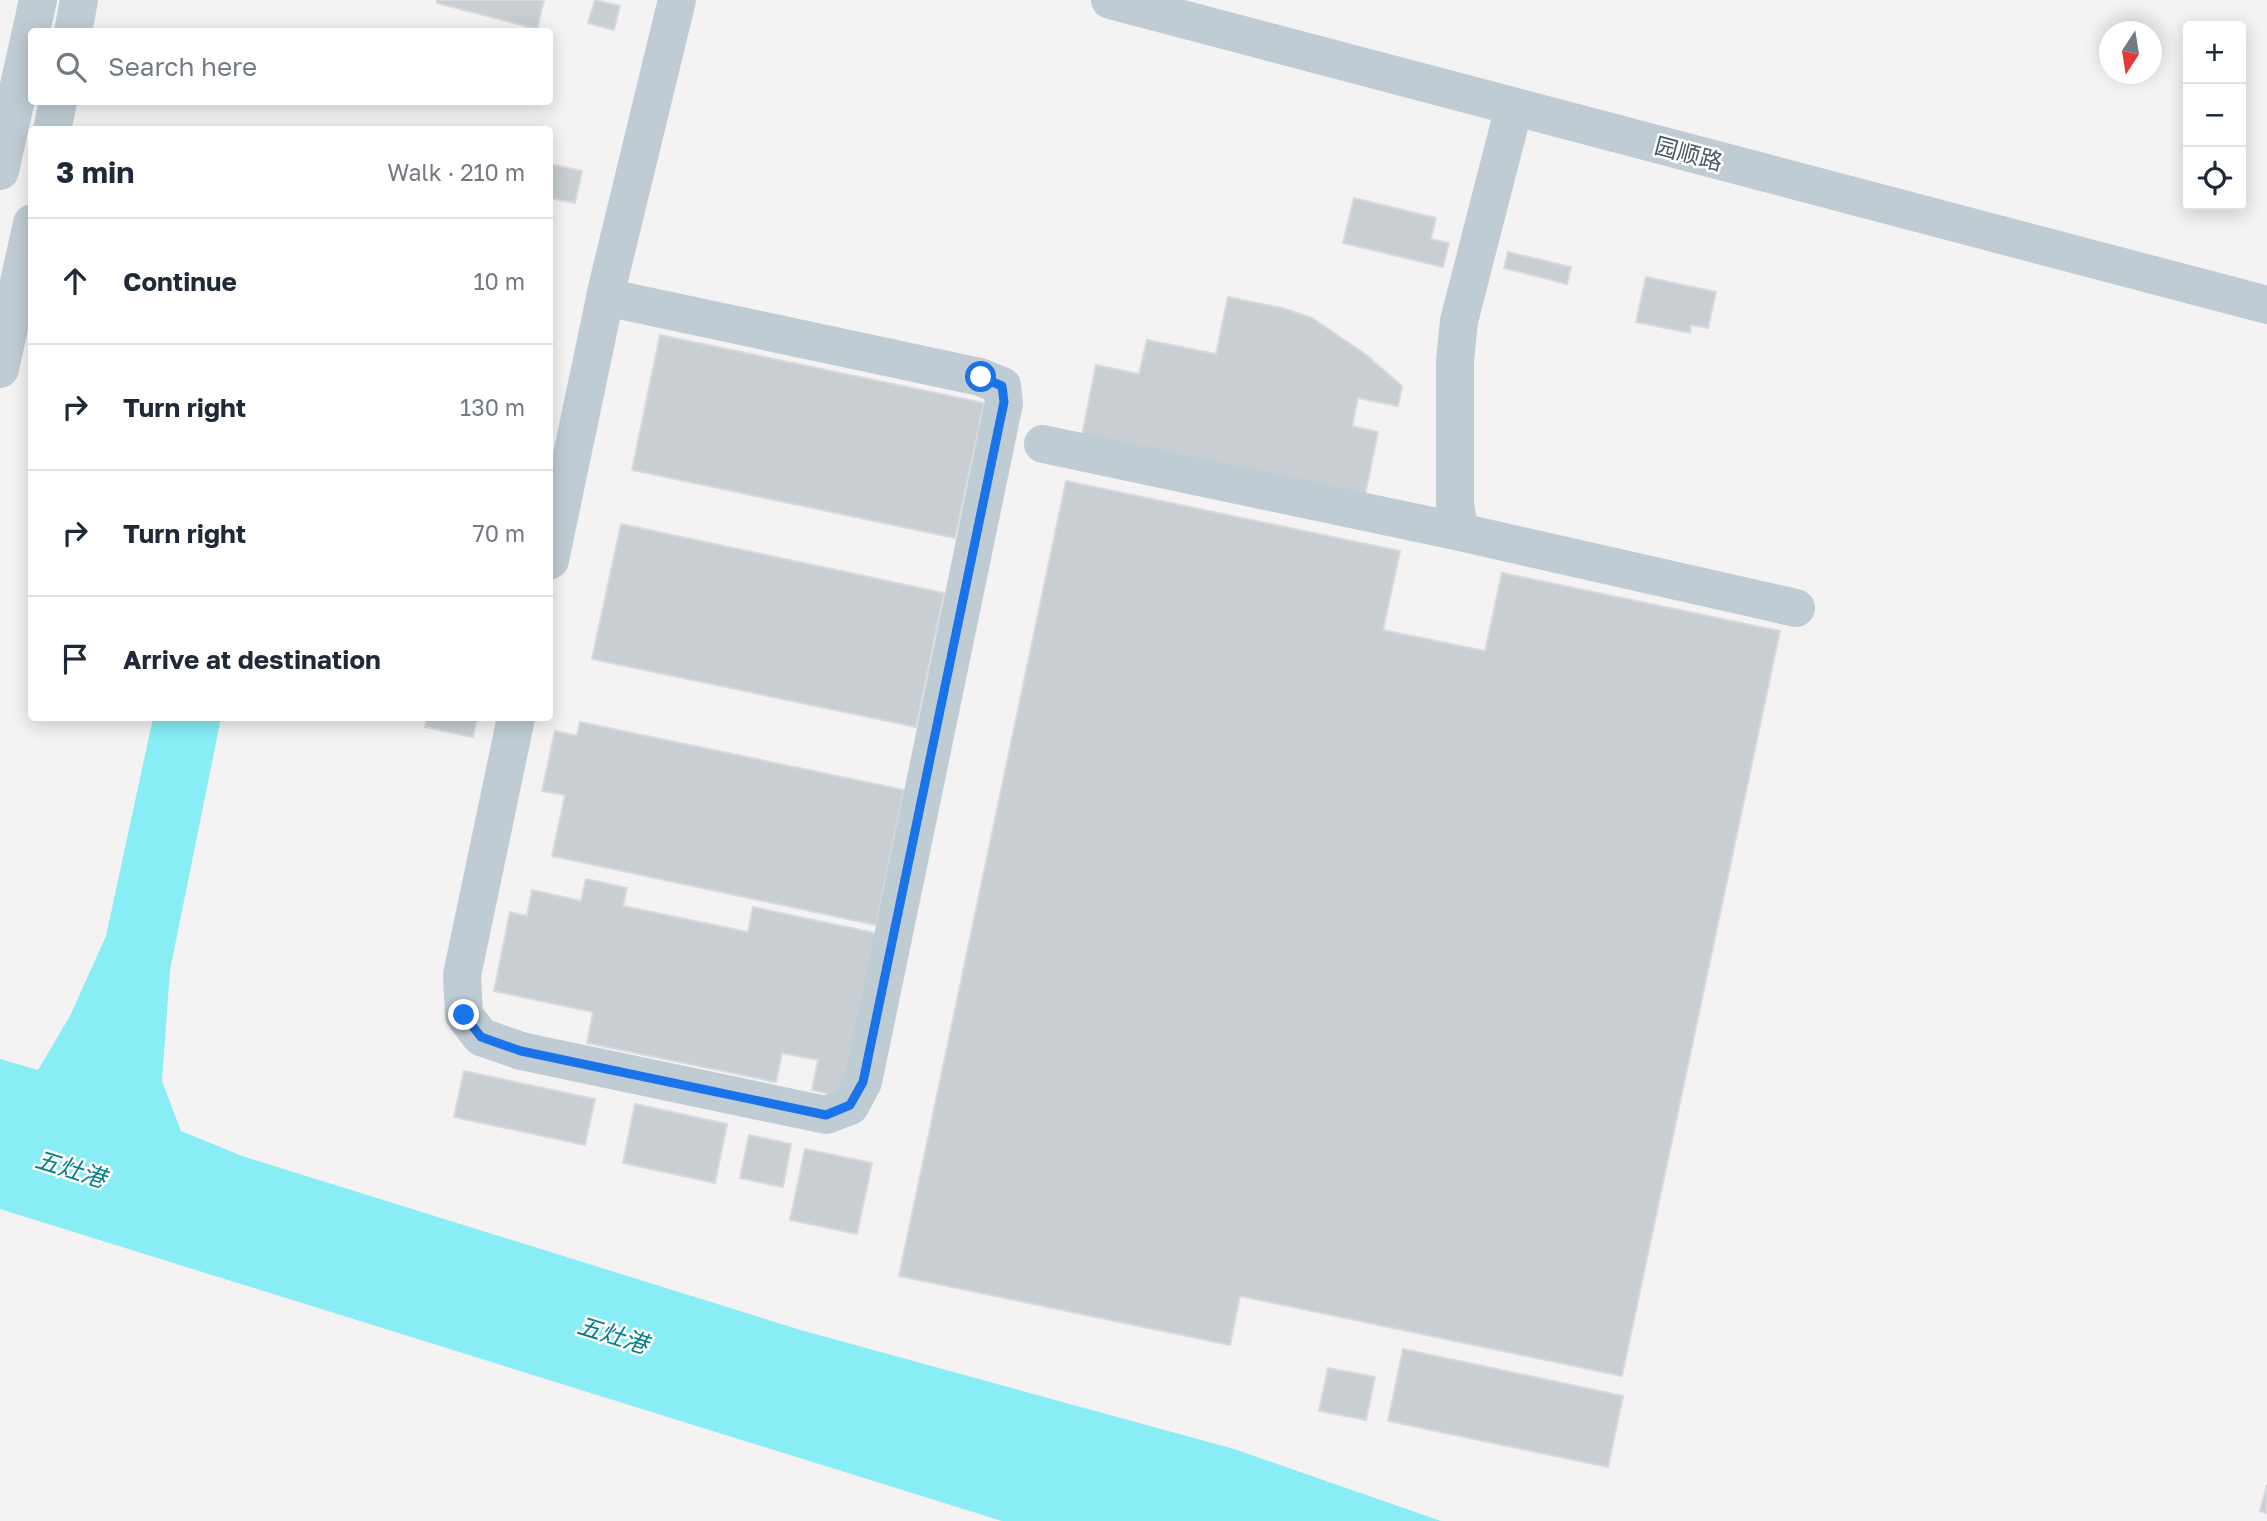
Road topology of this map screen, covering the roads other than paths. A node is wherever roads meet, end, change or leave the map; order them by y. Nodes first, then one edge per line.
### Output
1 (38, 0) edge
2 (79, 0) edge
3 (677, 0) edge
4 (1110, 0) edge
5 (32, 28) edge
6 (74, 28) edge
7 (28, 45) edge
8 (57, 105) edge
9 (1514, 107) junction
10 (52, 126) edge
11 (0, 171) edge
12 (28, 241) edge
13 (605, 297) junction
14 (2267, 305) edge
15 (0, 369) edge
16 (1043, 444) dead end
17 (1460, 532) junction
18 (553, 546) edge
19 (1796, 608) dead end
20 (515, 721) edge

1 - 5 street
2 - 6 street
3 - 13 street
4 - 9 street, 园顺路
7 - 11 street
8 - 10 street
9 - 14 street, 园顺路
9 - 17 street
12 - 15 street
13 - 18 street
13 - 20 street
16 - 17 street
17 - 19 street

